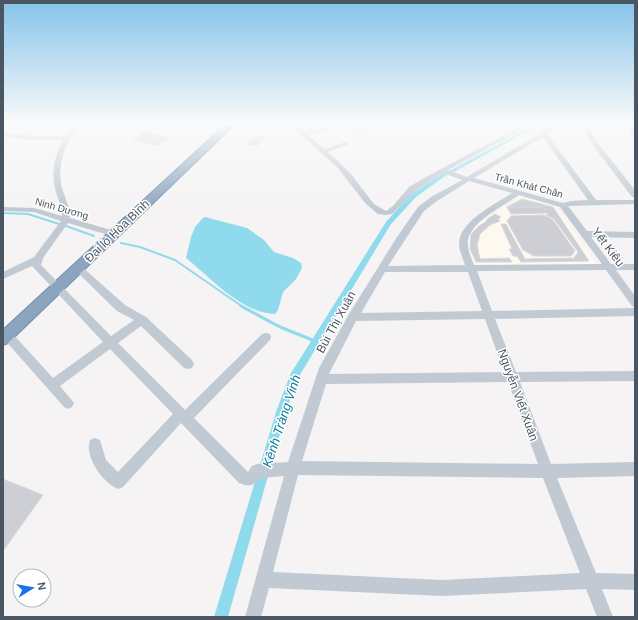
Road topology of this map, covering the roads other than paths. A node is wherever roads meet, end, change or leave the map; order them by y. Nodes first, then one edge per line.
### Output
1 (60, 152) edge
2 (200, 152) edge
3 (323, 152) edge
4 (478, 152) edge
5 (515, 152) edge
6 (557, 152) edge
7 (601, 152) edge
8 (443, 171) junction
9 (469, 180) junction
10 (518, 193) junction
11 (635, 195) edge
12 (593, 202) junction
13 (635, 202) edge
14 (563, 205) junction
15 (3, 209) edge
16 (66, 220) junction
17 (115, 234) junction
18 (583, 234) junction
19 (635, 235) edge
20 (36, 260) junction
21 (635, 266) edge
22 (608, 267) junction
23 (78, 268) junction
24 (471, 268) junction
25 (382, 269) junction
26 (3, 276) edge
27 (58, 287) junction
28 (635, 303) edge
29 (635, 312) edge
30 (488, 314) junction
31 (353, 317) junction
32 (142, 320) junction
33 (5, 337) edge
34 (266, 337) dead end
35 (110, 342) junction
36 (188, 364) dead end
37 (635, 376) edge
38 (512, 377) junction
39 (322, 379) junction
40 (52, 385) junction
41 (68, 403) dead end
42 (183, 416) junction
43 (95, 445) dead end
44 (287, 469) junction
45 (635, 470) edge
46 (547, 471) junction
47 (262, 580) junction
48 (590, 580) junction
49 (635, 582) edge
50 (253, 617) edge
51 (605, 617) edge

1 - 16 street
2 - 17 highway, Đại lộ Hòa Bình
3 - 8 street
4 - 8 street
5 - 9 street, Bùi Thị Xuân
6 - 12 street
7 - 11 street
8 - 9 street, Trần Khát Chân
9 - 10 street, Trần Khát Chân
9 - 25 street, Bùi Thị Xuân
10 - 14 street, Trần Khát Chân
10 - 24 street, Nguyễn Viết Xuân
12 - 13 street, Trần Khát Chân
12 - 14 street, Trần Khát Chân
14 - 18 street, Yết Kiêu
15 - 16 street, Ninh Dương
16 - 17 street, Ninh Dương
16 - 20 street
17 - 23 highway, Đại lộ Hòa Bình
18 - 19 street
18 - 22 street, Yết Kiêu
20 - 26 street
20 - 27 street
21 - 22 street
22 - 24 street
22 - 28 street, Yết Kiêu
23 - 27 highway, Đại lộ Hòa Bình
23 - 32 street
24 - 25 street
24 - 30 street, Nguyễn Viết Xuân
25 - 31 street, Bùi Thị Xuân
27 - 33 highway, Đại lộ Hòa Bình
27 - 35 street
29 - 30 street
30 - 31 street
30 - 38 street, Nguyễn Viết Xuân
31 - 39 street, Bùi Thị Xuân
32 - 35 street
32 - 36 street
33 - 40 street
34 - 42 street
35 - 40 street
35 - 42 street
37 - 38 street
38 - 39 street
38 - 46 street, Nguyễn Viết Xuân
39 - 44 street, Bùi Thị Xuân
40 - 41 street
42 - 43 street
42 - 44 street
44 - 46 street
44 - 47 street, Bùi Thị Xuân
45 - 46 street
46 - 48 street, Nguyễn Viết Xuân
47 - 48 street
47 - 50 street, Bùi Thị Xuân
48 - 49 street
48 - 51 street, Nguyễn Viết Xuân

